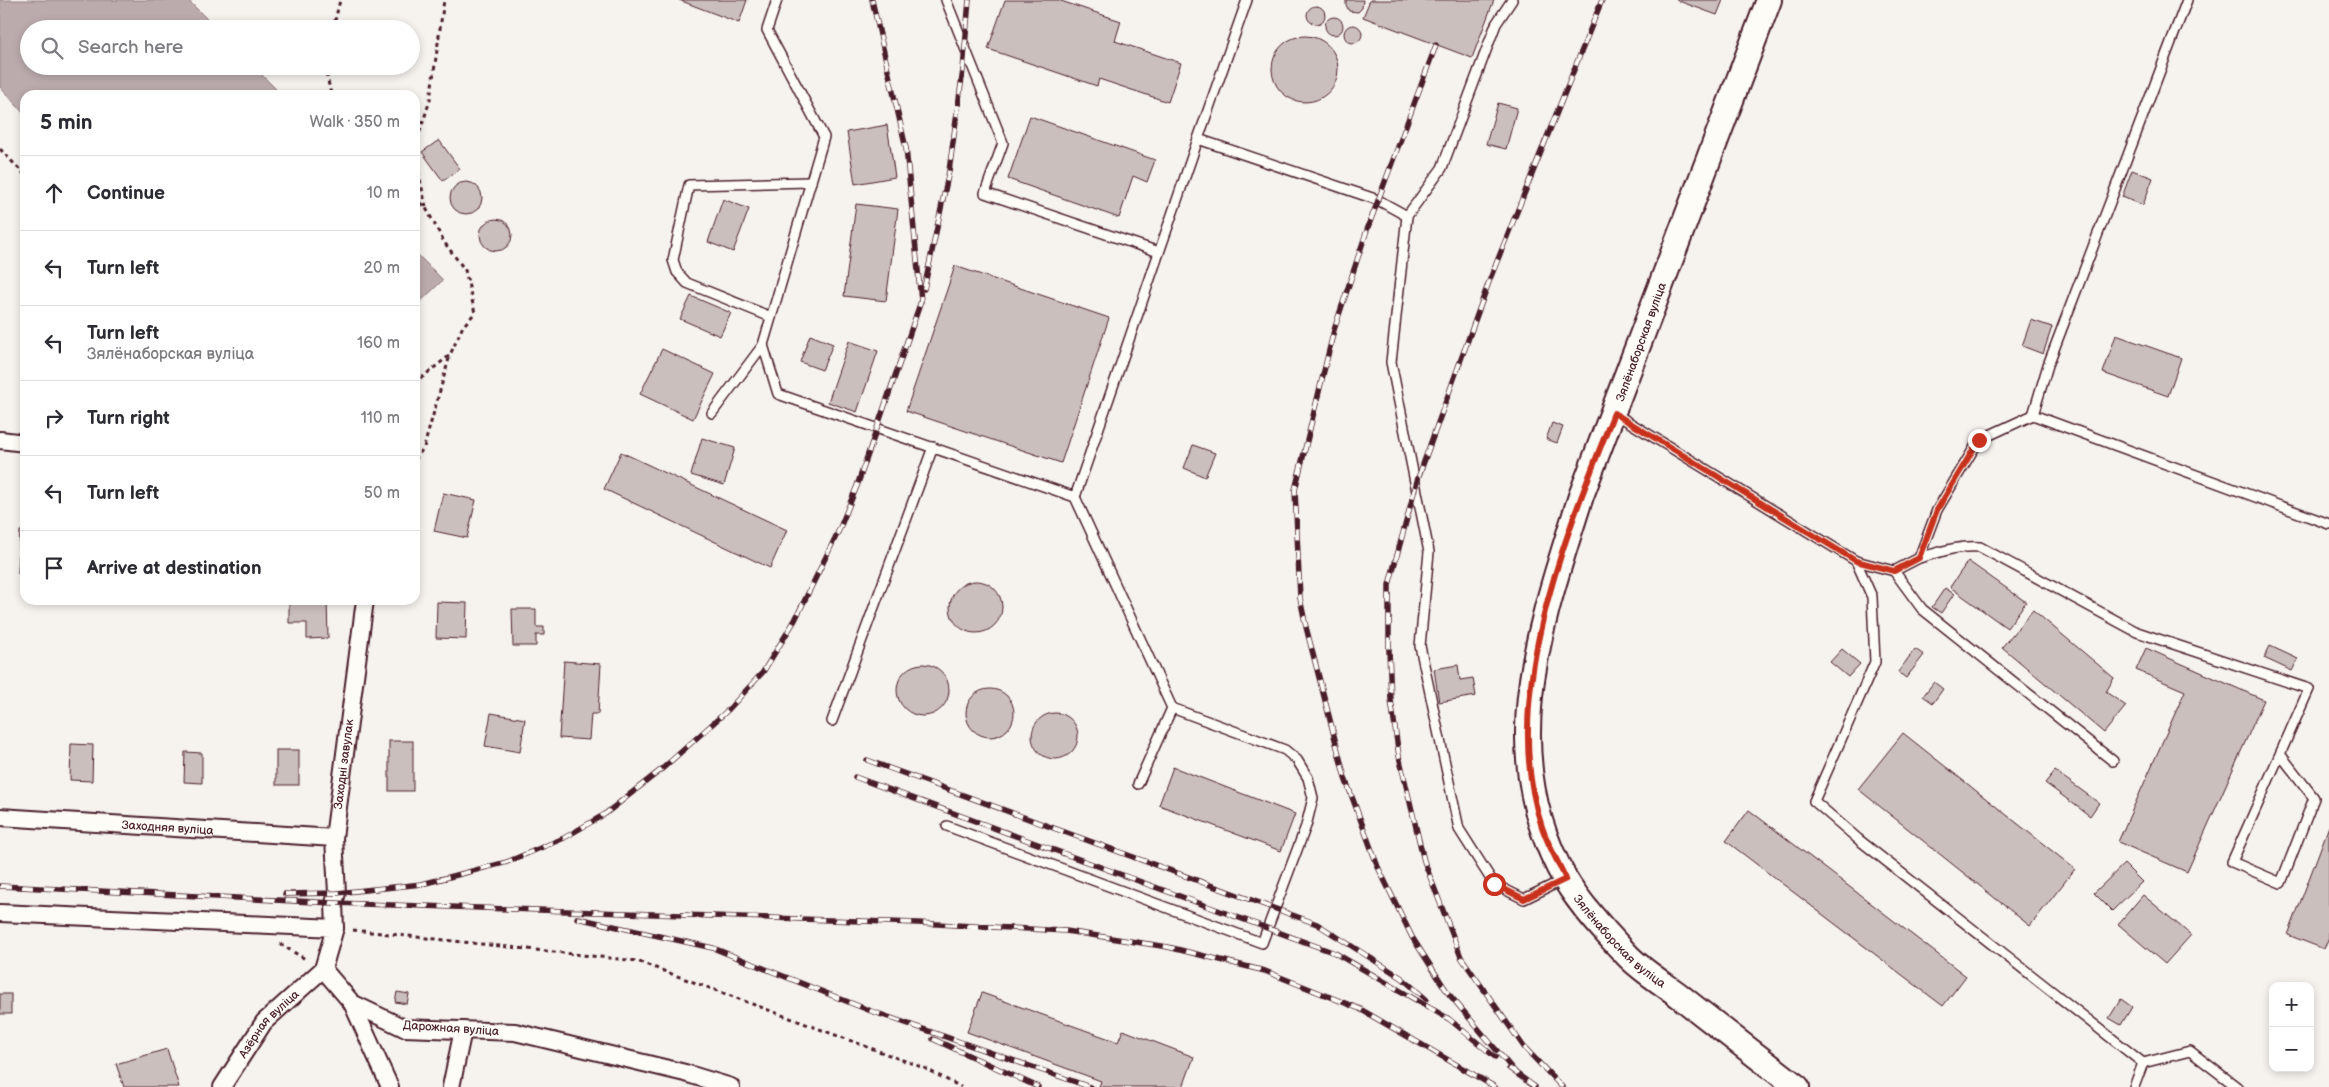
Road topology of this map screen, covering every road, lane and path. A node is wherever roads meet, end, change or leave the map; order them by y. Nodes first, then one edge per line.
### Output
1 (340, 0) edge
2 (444, 0) edge
3 (777, 0) edge
4 (946, 0) edge
5 (1247, 0) edge
6 (1512, 0) edge
7 (1768, 0) edge
8 (2187, 0) edge
9 (335, 20) edge
10 (327, 75) edge
11 (331, 90) edge
12 (420, 131) edge
13 (1198, 139) junction
14 (0, 149) edge
15 (20, 170) edge
16 (420, 180) edge
17 (811, 182) junction
18 (420, 203) edge
19 (426, 208) junction
20 (1407, 216) junction
21 (1159, 252) junction
22 (771, 317) junction
23 (763, 344) junction
24 (450, 355) junction
25 (420, 379) edge
26 (712, 413) dead end
27 (1614, 413) junction
28 (2034, 414) junction
29 (0, 440) edge
30 (20, 442) edge
31 (932, 447) junction
32 (420, 453) edge
33 (1075, 497) junction
34 (2329, 524) edge
35 (1919, 558) junction
36 (1856, 561) junction
37 (1894, 571) junction
38 (364, 605) edge
39 (1172, 708) junction
40 (832, 721) dead end
41 (2280, 754) junction
42 (2113, 761) dead end
43 (1138, 784) dead end
44 (0, 818) edge
45 (947, 826) dead end
46 (334, 838) junction
47 (1566, 879) junction
48 (0, 913) edge
49 (248, 925) junction
50 (335, 928) junction
51 (322, 969) junction
52 (352, 1003) junction
53 (463, 1030) junction
54 (2143, 1063) junction
55 (222, 1087) edge
56 (390, 1087) edge
57 (451, 1087) edge
58 (731, 1087) edge
59 (961, 1087) edge
60 (1797, 1087) edge
61 (2134, 1087) edge
62 (2237, 1087) edge

1 - 9 path
2 - 12 path
3 - 17 lane
4 - 21 lane
5 - 13 lane
6 - 20 lane
7 - 27 main road, Зялёнаборская вуліца
8 - 28 lane
10 - 11 path
13 - 20 lane
13 - 21 lane
14 - 15 path
16 - 19 path
17 - 22 lane
17 - 22 lane
18 - 19 path
19 - 24 path
20 - 47 lane
21 - 33 lane
22 - 23 lane
23 - 26 lane
23 - 31 lane
24 - 25 path
24 - 32 path
27 - 36 lane
27 - 47 main road, Зялёнаборская вуліца
28 - 34 lane
28 - 35 lane
29 - 30 street
31 - 33 lane
31 - 40 lane
33 - 39 lane
35 - 37 lane
35 - 41 lane
36 - 37 lane
36 - 54 lane
37 - 42 lane
38 - 46 street, Заходні завулак
39 - 43 lane
39 - 45 lane
41 - 41 lane
44 - 46 street, Заходняя вуліца
46 - 50 street, Заходні завулак
47 - 60 main road, Зялёнаборская вуліца
48 - 49 street
49 - 50 street
49 - 51 path
50 - 51 street
50 - 59 path
51 - 52 street, Дарожная вуліца
51 - 55 street, Азёрная вуліца
52 - 53 street, Дарожная вуліца
52 - 56 street
53 - 57 street
53 - 58 street, Дарожная вуліца
54 - 61 lane
54 - 62 lane

